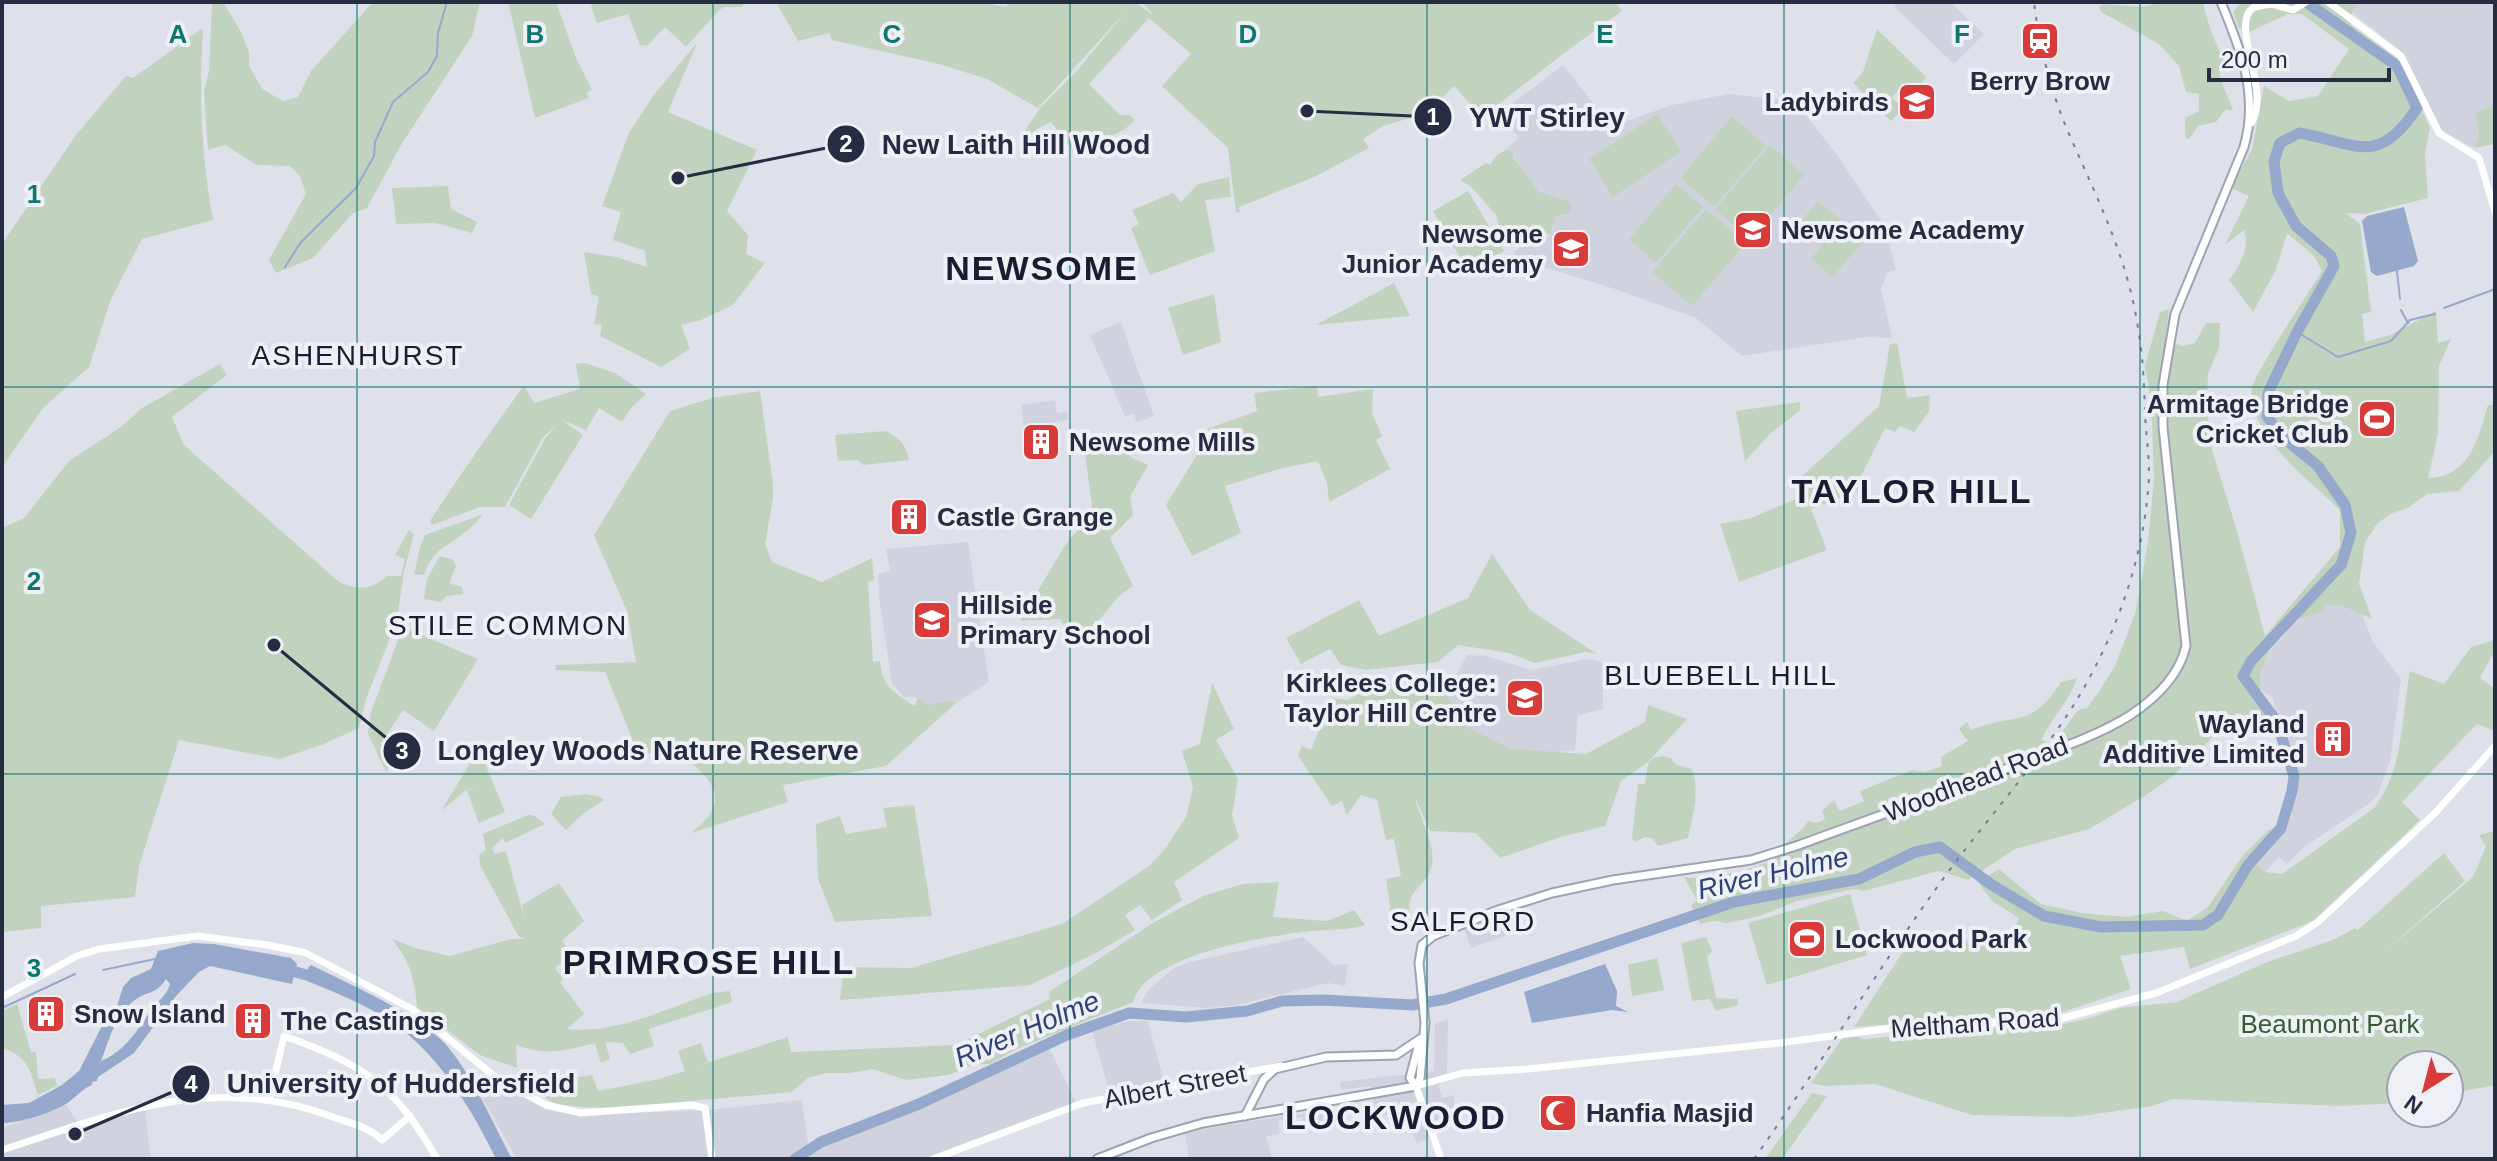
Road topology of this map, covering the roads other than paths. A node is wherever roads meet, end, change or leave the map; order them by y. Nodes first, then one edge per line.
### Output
1 (2221, 2) edge
2 (2328, 2) edge
3 (2269, 3) edge
4 (2303, 4) edge
5 (2251, 123) junction
6 (2495, 212) edge
7 (2495, 746) edge
8 (2, 997) edge
9 (1422, 1036) junction
10 (1283, 1066) junction
11 (1416, 1086) junction
12 (269, 1100) junction
13 (410, 1116) junction
14 (1245, 1116) junction
15 (2, 1150) edge
16 (437, 1159) edge
17 (712, 1159) edge
18 (933, 1159) edge
19 (1097, 1159) edge
20 (1441, 1159) edge

1 - 5 main road
2 - 6 main road
3 - 4 main road
3 - 5 main road
5 - 9 main road, Woodhead Road
7 - 11 main road, Meltham Road
8 - 17 main road
9 - 10 main road, Albert Street
9 - 11 main road
10 - 14 main road
10 - 18 main road, Albert Street
11 - 14 main road, Meltham Road
11 - 20 main road
12 - 13 main road
12 - 13 main road
12 - 15 main road
13 - 16 main road
14 - 19 main road, Meltham Road

